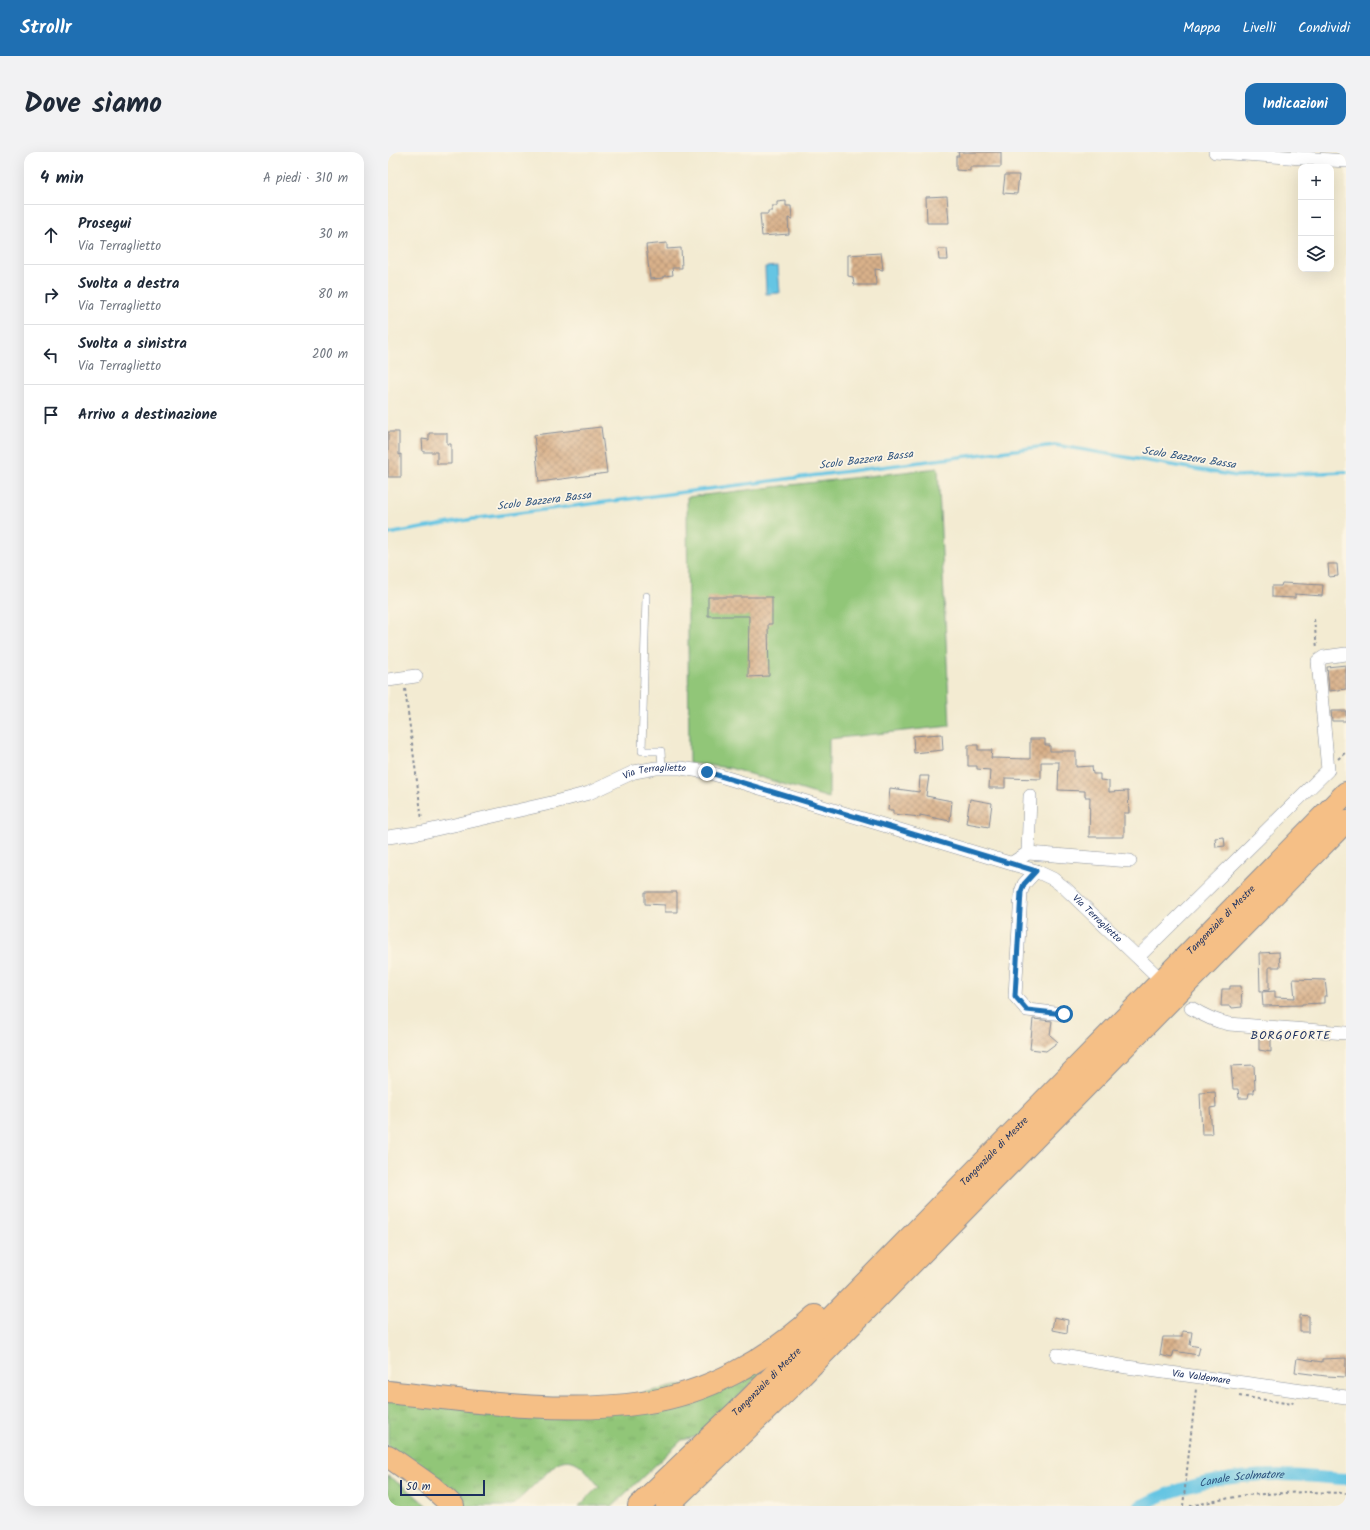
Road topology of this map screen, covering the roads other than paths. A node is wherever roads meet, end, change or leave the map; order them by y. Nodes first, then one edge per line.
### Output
1 (1215, 152) edge
2 (1346, 161) edge
3 (646, 596) dead end
4 (1346, 654) edge
5 (410, 677) road end
6 (388, 680) edge
7 (662, 768) junction
8 (1346, 793) edge
9 (1030, 796) dead end
10 (1346, 821) edge
11 (388, 838) edge
12 (1028, 853) junction
13 (1130, 861) dead end
14 (1012, 863) junction
15 (1036, 871) junction
16 (1138, 957) junction
17 (1154, 972) dead end
18 (1191, 1008) dead end
19 (1064, 1014) dead end
20 (1346, 1033) edge
21 (894, 1254) junction
22 (1057, 1355) dead end
23 (388, 1392) edge
24 (1346, 1397) edge
25 (388, 1456) edge
26 (388, 1470) edge
27 (436, 1506) edge
28 (453, 1506) edge
29 (639, 1506) edge
30 (667, 1506) edge

1 - 2 street
3 - 7 lane
4 - 16 street
5 - 6 street
7 - 11 street, Via Terraglietto
7 - 14 street, Via Terraglietto
8 - 21 highway, Tangenziale di Mestre
9 - 12 street
10 - 30 highway, Tangenziale di Mestre
12 - 13 street
12 - 14 street
14 - 15 street, Via Terraglietto
15 - 16 street, Via Terraglietto
15 - 19 street
16 - 17 street, Via Terraglietto
18 - 20 street
21 - 23 highway
21 - 29 highway, Tangenziale di Mestre
22 - 24 street, Via Valdemare
25 - 28 highway
26 - 27 highway

